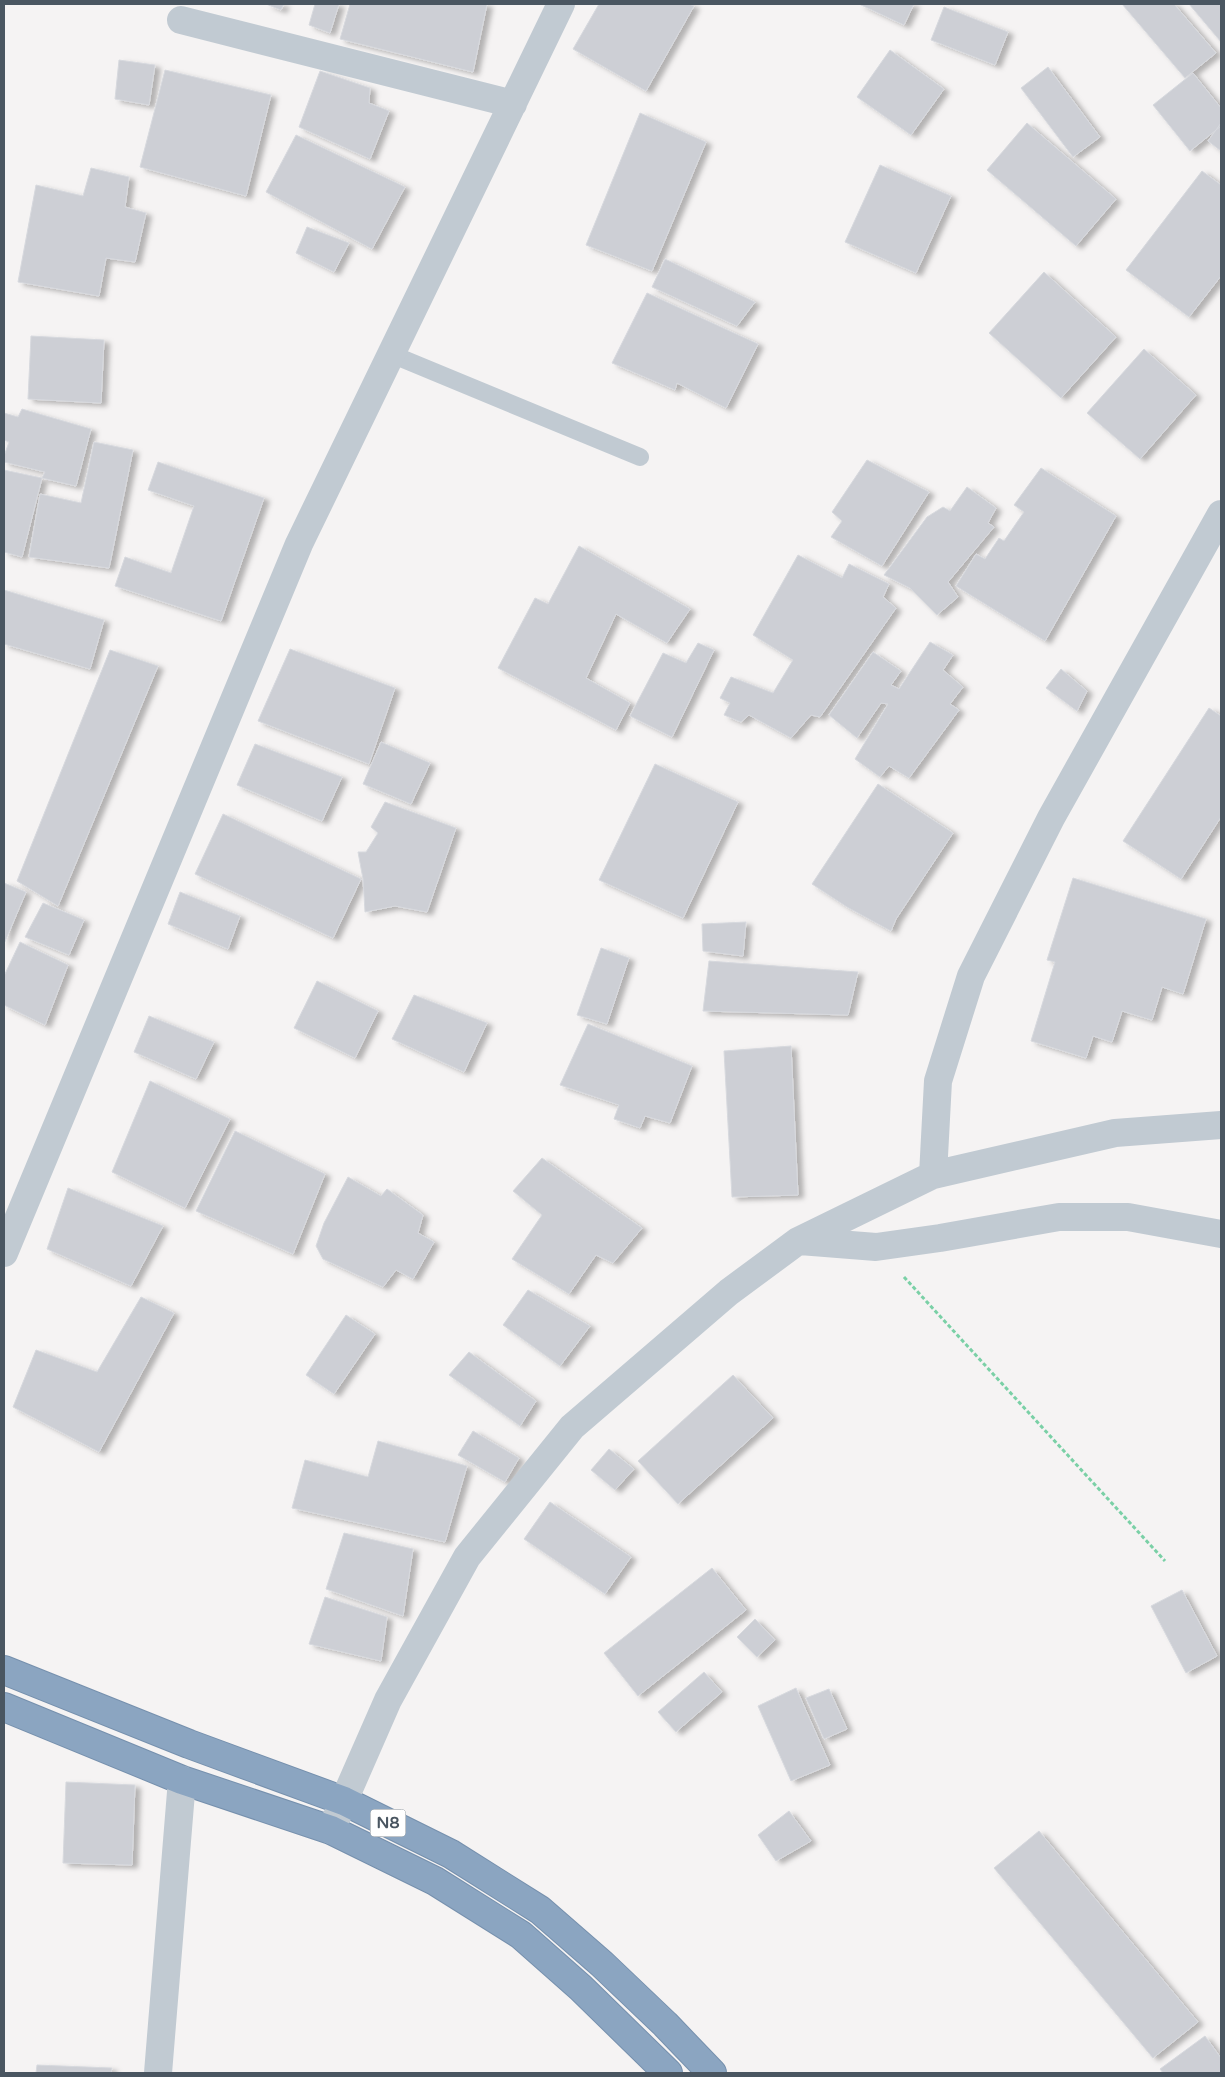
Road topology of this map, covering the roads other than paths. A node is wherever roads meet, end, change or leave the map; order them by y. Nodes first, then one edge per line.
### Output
1 (561, 4) edge
2 (180, 20) dead end
3 (513, 104) junction
4 (391, 354) junction
5 (640, 457) dead end
6 (1221, 514) edge
7 (1221, 1125) edge
8 (933, 1175) junction
9 (1221, 1234) edge
10 (798, 1241) junction
11 (4, 1253) edge
12 (4, 1670) edge
13 (4, 1707) edge
14 (182, 1780) junction
15 (344, 1801) junction
16 (331, 1830) junction
17 (158, 2073) edge
18 (668, 2073) edge
19 (712, 2073) edge

1 - 3 street
2 - 3 street
3 - 4 street
4 - 5 lane
4 - 11 street
6 - 8 street
7 - 8 street
8 - 10 street
9 - 10 street
10 - 15 street
12 - 15 highway, N8
13 - 14 highway, N8
14 - 16 highway, N8
14 - 17 street
15 - 16 street
15 - 19 highway, N8
16 - 18 highway, N8

